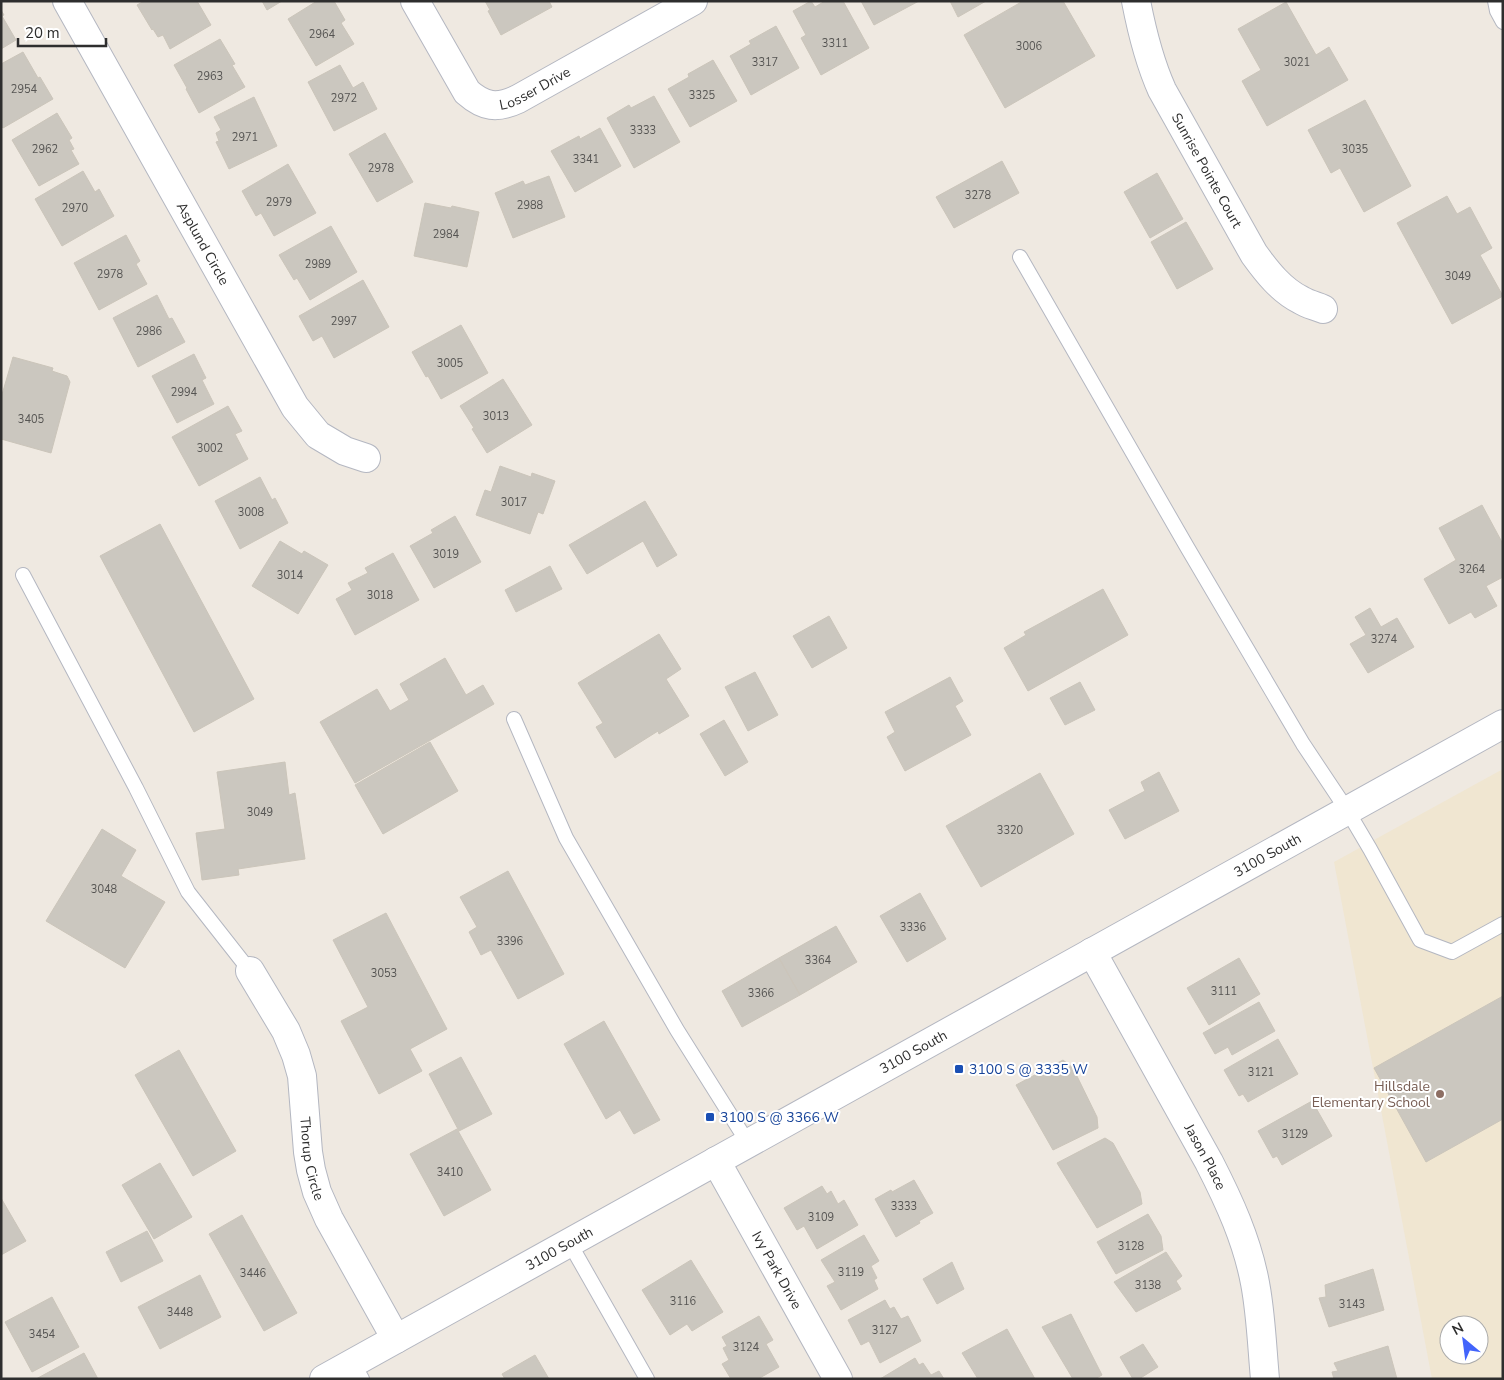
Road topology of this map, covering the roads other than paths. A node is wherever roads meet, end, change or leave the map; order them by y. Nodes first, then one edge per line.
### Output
1 (67, 1) edge
2 (415, 1) edge
3 (694, 1) edge
4 (1136, 1) edge
5 (1495, 1) edge
6 (1503, 22) edge
7 (1020, 257) dead end
8 (1323, 308) dead end
9 (366, 458) dead end
10 (22, 575) dead end
11 (514, 719) dead end
12 (1503, 724) edge
13 (1347, 810) junction
14 (1503, 924) edge
15 (1092, 952) junction
16 (250, 971) joint
17 (748, 1143) junction
18 (716, 1161) junction
19 (569, 1242) junction
20 (396, 1339) junction
21 (358, 1371) edge
22 (324, 1379) edge
23 (647, 1379) edge
24 (838, 1379) edge
25 (1264, 1379) edge

1 - 9 street, Asplund Circle
2 - 3 street, Losser Drive
4 - 8 street, Sunrise Pointe Court
5 - 6 lane
7 - 13 lane
10 - 16 lane
11 - 17 lane
12 - 13 street, 3100 South
13 - 14 lane
13 - 15 street, 3100 South
15 - 17 street, 3100 South
15 - 25 street, Jason Place
16 - 20 street, Thorup Circle
17 - 18 street, 3100 South
18 - 19 street, 3100 South
18 - 24 street, Ivy Park Drive
19 - 20 street, 3100 South
19 - 23 lane
20 - 21 street, 3100 South
21 - 22 street, 3100 South

